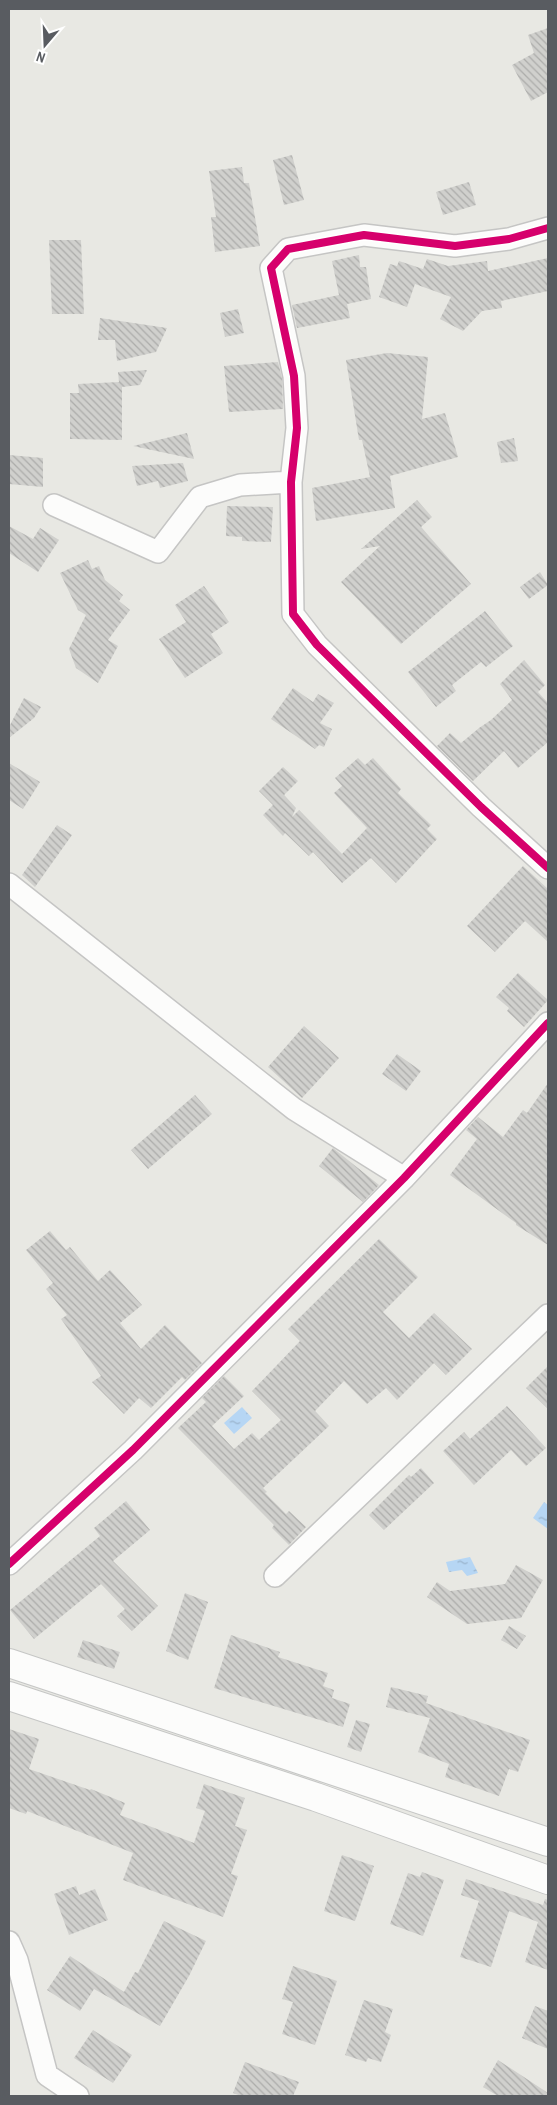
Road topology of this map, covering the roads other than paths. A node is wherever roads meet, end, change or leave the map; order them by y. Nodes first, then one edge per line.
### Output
1 (548, 228) edge
2 (291, 482) junction
3 (54, 505) dead end
4 (548, 868) edge
5 (9, 884) edge
6 (548, 1023) edge
7 (404, 1178) junction
8 (548, 1315) edge
9 (9, 1564) edge
10 (275, 1576) dead end
11 (9, 1663) edge
12 (9, 1696) edge
13 (548, 1842) edge
14 (548, 1880) edge
15 (9, 1942) edge
16 (78, 2096) edge

1 - 2 street
2 - 3 street
2 - 4 street
5 - 7 street
6 - 7 street
7 - 9 street
8 - 10 street
11 - 13 street
12 - 14 street
15 - 16 street

